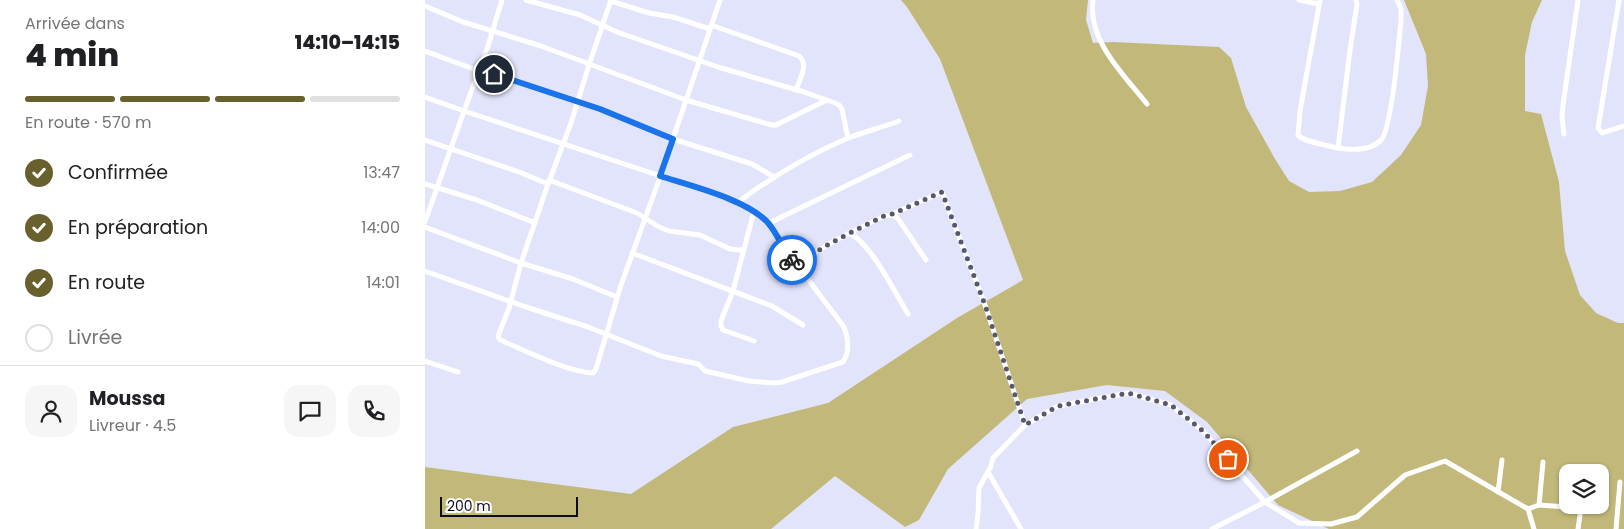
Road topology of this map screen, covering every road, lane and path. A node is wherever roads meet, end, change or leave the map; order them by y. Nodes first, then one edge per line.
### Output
1 (503, 0) edge
2 (526, 0) edge
3 (720, 0) edge
4 (1093, 0) edge
5 (1299, 0) edge
6 (1356, 0) edge
7 (1397, 0) edge
8 (1578, 0) edge
9 (1619, 0) edge
10 (611, 1) edge
11 (1320, 2) edge
12 (425, 6) edge
13 (602, 26) junction
14 (711, 27) junction
15 (493, 31) junction
16 (425, 51) edge
17 (699, 61) junction
18 (589, 65) junction
19 (479, 71) junction
20 (796, 90) junction
21 (425, 96) edge
22 (686, 100) junction
23 (827, 100) junction
24 (577, 101) junction
25 (1147, 104) dead end
26 (463, 111) junction
27 (899, 121) dead end
28 (1624, 126) edge
29 (1565, 134) dead end
30 (848, 138) junction
31 (673, 139) junction
32 (425, 140) edge
33 (563, 143) junction
34 (450, 148) junction
35 (1338, 148) junction
36 (910, 155) dead end
37 (660, 176) junction
38 (774, 177) junction
39 (548, 182) junction
40 (425, 184) edge
41 (438, 187) junction
42 (738, 202) junction
43 (754, 211) junction
44 (890, 215) junction
45 (645, 218) junction
46 (425, 222) edge
47 (535, 223) junction
48 (769, 223) junction
49 (425, 227) edge
50 (850, 233) junction
51 (745, 249) junction
52 (632, 253) junction
53 (926, 260) dead end
54 (521, 263) junction
55 (796, 266) junction
56 (425, 271) edge
57 (733, 291) junction
58 (617, 297) junction
59 (511, 302) junction
60 (908, 314) dead end
61 (803, 325) dead end
62 (606, 334) junction
63 (754, 341) dead end
64 (425, 361) edge
65 (458, 372) dead end
66 (1025, 425) junction
67 (1357, 452) dead end
68 (1502, 460) dead end
69 (1543, 462) dead end
70 (988, 472) junction
71 (1620, 482) dead end
72 (1498, 492) junction
73 (1265, 502) junction
74 (1539, 505) junction
75 (1559, 505) edge
76 (1528, 509) junction
77 (1580, 514) edge
78 (976, 529) edge
79 (1021, 529) edge
80 (1212, 529) edge
81 (1534, 529) edge
82 (1578, 529) edge
83 (1616, 529) edge

1 - 15 street
2 - 13 street
3 - 14 street
4 - 25 street
5 - 11 street
6 - 35 street
7 - 35 street
8 - 29 street
9 - 28 street
10 - 13 street
10 - 14 street
11 - 35 street
12 - 15 street
13 - 17 street
13 - 18 street
14 - 17 street
14 - 20 street
15 - 18 street
15 - 19 street
16 - 19 street
17 - 20 street
17 - 22 street
18 - 22 street
18 - 24 street
19 - 24 street
19 - 26 street
20 - 23 street
21 - 26 street
22 - 23 street
22 - 31 street
23 - 30 street
24 - 31 street
24 - 33 street
26 - 33 street
26 - 34 street
27 - 30 street
30 - 38 street
31 - 37 street
31 - 38 street
32 - 34 street
33 - 37 street
33 - 39 street
34 - 39 street
34 - 41 street
36 - 48 street
37 - 42 street
37 - 45 street
38 - 42 street
39 - 45 street
39 - 47 street
40 - 41 street
41 - 46 street
41 - 47 street
42 - 43 street
43 - 48 street
43 - 51 street
44 - 50 street
44 - 53 street
44 - 66 street
45 - 51 street
45 - 52 street
47 - 54 street
48 - 55 street
49 - 54 street
50 - 55 street
50 - 60 street
51 - 57 street
52 - 57 street
52 - 58 street
54 - 58 street
54 - 59 street
55 - 62 street
56 - 59 street
57 - 61 street
57 - 63 street
58 - 62 street
59 - 62 street
59 - 62 street
64 - 65 street
66 - 70 street
66 - 73 street
67 - 73 street
68 - 72 street
69 - 74 street
70 - 78 street
70 - 79 street
71 - 83 street
72 - 73 street
72 - 76 street
73 - 80 street
74 - 75 street
74 - 76 street
76 - 81 street
77 - 82 street

